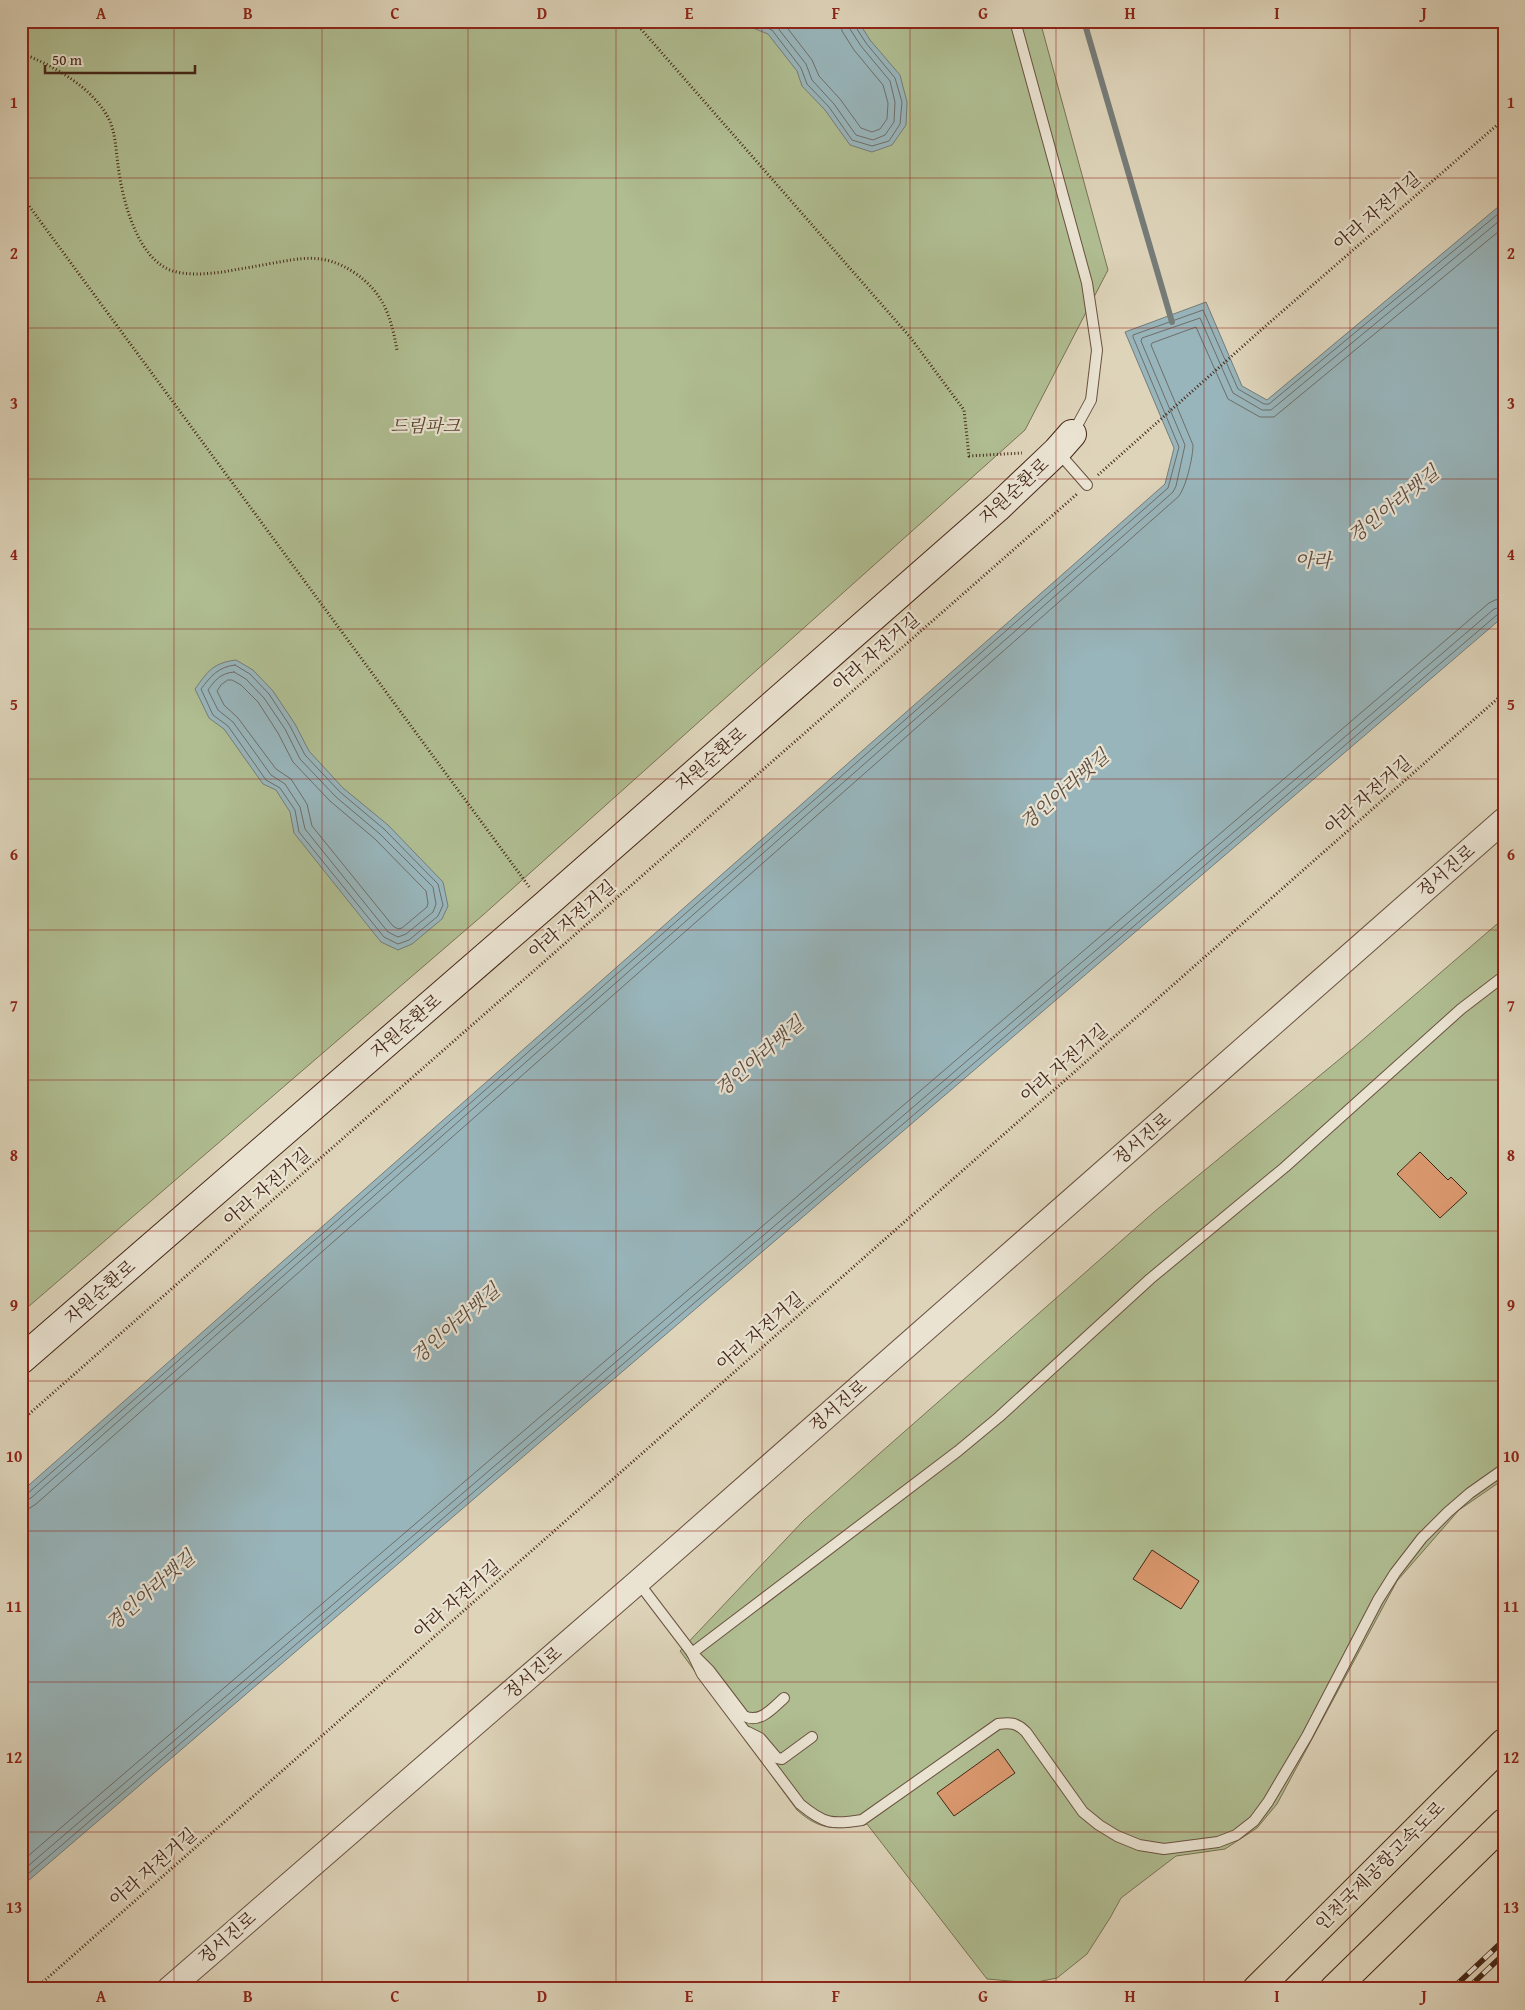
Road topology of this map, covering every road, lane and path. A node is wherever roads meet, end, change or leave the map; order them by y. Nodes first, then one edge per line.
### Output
1 (634, 21) edge
2 (1015, 21) edge
3 (21, 53) edge
4 (1504, 119) edge
5 (21, 195) edge
6 (397, 350) dead end
7 (1065, 442) junction
8 (1087, 485) junction
9 (1504, 693) edge
10 (1504, 820) edge
11 (544, 906) junction
12 (1504, 976) edge
13 (21, 1360) edge
14 (21, 1421) edge
15 (1504, 1469) edge
16 (638, 1582) junction
17 (692, 1652) junction
18 (784, 1698) dead end
19 (761, 1718) junction
20 (750, 1736) junction
21 (812, 1737) dead end
22 (1504, 1743) edge
23 (1504, 1823) edge
24 (35, 1989) edge
25 (169, 1989) edge
26 (1257, 1989) edge
27 (1334, 1989) edge

1 - 7 path
2 - 7 lane, 자원순환로
3 - 6 path
4 - 8 path, 아라 자전거길
5 - 11 path
7 - 8 lane
7 - 11 main road, 자원순환로
8 - 14 path, 아라 자전거길
9 - 24 path, 아라 자전거길
10 - 16 street, 정서진로
11 - 13 main road, 자원순환로
12 - 17 lane
15 - 20 lane
16 - 17 lane
16 - 25 street, 정서진로
17 - 19 lane
17 - 20 lane
18 - 19 lane
19 - 20 lane
20 - 21 lane
22 - 26 highway, 인천국제공항고속도로
23 - 27 highway

